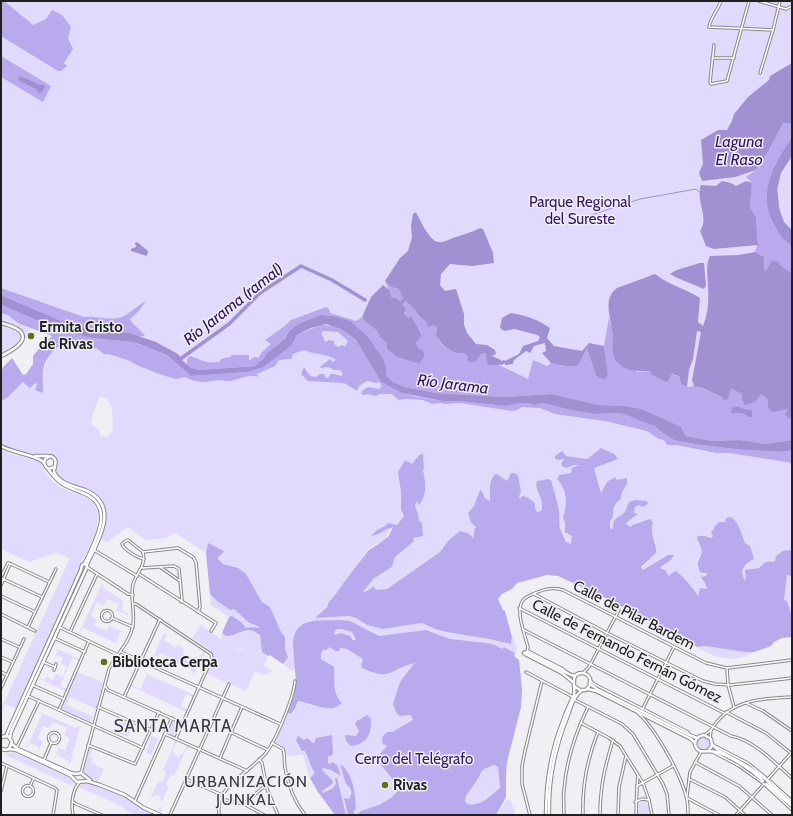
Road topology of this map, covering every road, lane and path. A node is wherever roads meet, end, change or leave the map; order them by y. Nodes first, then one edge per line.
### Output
1 (721, 1) edge
2 (749, 1) edge
3 (759, 1) edge
4 (780, 1) edge
5 (792, 6) edge
6 (778, 7) junction
7 (742, 28) junction
8 (773, 30) junction
9 (714, 45) dead end
10 (712, 58) junction
11 (734, 58) junction
12 (760, 73) dead end
13 (1, 323) edge
14 (1, 356) edge
15 (1, 446) edge
16 (29, 456) junction
17 (48, 456) junction
18 (44, 462) junction
19 (54, 467) junction
20 (48, 468) junction
21 (94, 550) junction
22 (143, 552) junction
23 (144, 559) junction
24 (86, 566) junction
25 (160, 567) junction
26 (142, 568) junction
27 (56, 569) dead end
28 (97, 574) junction
29 (138, 574) junction
30 (137, 576) junction
31 (2, 578) edge
32 (180, 581) junction
33 (49, 582) junction
34 (1, 584) edge
35 (534, 594) junction
36 (133, 595) junction
37 (1, 596) edge
38 (42, 597) junction
39 (181, 602) junction
40 (133, 604) junction
41 (519, 608) junction
42 (619, 610) dead end
43 (35, 612) junction
44 (198, 612) junction
45 (1, 614) edge
46 (615, 617) junction
47 (112, 618) junction
48 (160, 619) junction
49 (28, 627) junction
50 (59, 627) junction
51 (132, 627) junction
52 (524, 630) junction
53 (35, 631) dead end
54 (211, 631) dead end
55 (70, 632) junction
56 (607, 632) junction
57 (54, 638) junction
58 (1, 639) edge
59 (24, 639) dead end
60 (89, 641) junction
61 (674, 647) junction
62 (20, 648) junction
63 (599, 648) junction
64 (84, 652) junction
65 (121, 652) junction
66 (527, 652) junction
67 (118, 655) junction
68 (1, 657) edge
69 (792, 660) edge
70 (140, 661) junction
71 (43, 662) junction
72 (13, 663) junction
73 (666, 663) junction
74 (56, 664) dead end
75 (591, 664) junction
76 (55, 667) junction
77 (589, 667) junction
78 (727, 668) junction
79 (54, 670) dead end
80 (1, 672) edge
81 (526, 672) dead end
82 (583, 673) junction
83 (7, 675) junction
84 (576, 676) junction
85 (589, 676) junction
86 (792, 678) edge
87 (658, 679) junction
88 (295, 681) dead end
89 (542, 681) junction
90 (573, 682) junction
91 (591, 682) junction
92 (229, 684) dead end
93 (32, 685) junction
94 (728, 685) junction
95 (105, 686) junction
96 (574, 686) junction
97 (199, 687) junction
98 (1, 688) edge
99 (587, 689) junction
100 (108, 690) junction
101 (103, 691) junction
102 (581, 691) junction
103 (650, 694) junction
104 (28, 696) junction
105 (124, 697) junction
106 (792, 697) edge
107 (222, 698) junction
108 (573, 698) junction
109 (64, 699) junction
110 (39, 701) junction
111 (751, 701) junction
112 (744, 703) junction
113 (751, 706) junction
114 (98, 707) junction
115 (242, 707) junction
116 (588, 707) junction
117 (734, 707) junction
118 (754, 707) junction
119 (59, 710) junction
120 (642, 710) junction
121 (637, 711) junction
122 (158, 712) junction
123 (725, 712) junction
124 (172, 718) junction
125 (182, 723) junction
126 (581, 723) junction
127 (280, 724) junction
128 (93, 726) junction
129 (713, 726) junction
130 (151, 730) junction
131 (710, 730) junction
132 (792, 731) edge
133 (598, 732) junction
134 (231, 733) junction
135 (165, 734) junction
136 (704, 735) junction
137 (6, 736) junction
138 (1, 737) edge
139 (10, 738) junction
140 (176, 738) junction
141 (697, 738) junction
142 (710, 738) junction
143 (613, 740) junction
144 (272, 742) junction
145 (695, 743) junction
146 (12, 744) junction
147 (51, 744) junction
148 (88, 745) junction
149 (713, 745) junction
150 (16, 748) junction
151 (143, 748) junction
152 (9, 749) junction
153 (199, 749) junction
154 (268, 750) junction
155 (2, 751) edge
156 (710, 751) junction
157 (701, 752) junction
158 (792, 753) edge
159 (626, 756) junction
160 (220, 758) junction
161 (259, 759) junction
162 (44, 760) junction
163 (695, 762) junction
164 (1, 763) edge
165 (7, 766) junction
166 (674, 766) junction
167 (779, 766) junction
168 (247, 771) junction
169 (81, 773) junction
170 (76, 774) junction
171 (658, 774) junction
172 (84, 776) junction
173 (638, 776) junction
174 (34, 778) junction
175 (74, 778) junction
176 (792, 778) edge
177 (186, 779) junction
178 (689, 779) junction
179 (83, 781) junction
180 (765, 782) junction
181 (79, 783) junction
182 (643, 783) junction
183 (100, 784) junction
184 (266, 785) junction
185 (30, 786) junction
186 (637, 786) junction
187 (684, 790) junction
188 (687, 790) junction
189 (1, 791) edge
190 (222, 795) junction
191 (752, 797) junction
192 (220, 798) junction
193 (687, 798) junction
194 (649, 800) junction
195 (73, 801) junction
196 (135, 801) junction
197 (636, 802) junction
198 (244, 804) junction
199 (792, 804) edge
200 (740, 810) junction
201 (792, 810) edge
202 (713, 811) junction
203 (53, 815) edge
204 (73, 815) edge
205 (102, 815) edge
206 (160, 815) edge
207 (170, 815) edge
208 (219, 815) edge
209 (264, 815) edge
210 (278, 815) edge
211 (305, 815) edge
212 (530, 815) edge
213 (548, 815) edge
214 (564, 815) edge
215 (583, 815) edge
216 (600, 815) edge
217 (618, 815) edge
218 (636, 815) edge
219 (652, 815) edge
220 (669, 815) edge
221 (688, 815) edge
222 (712, 815) edge
223 (719, 815) edge
224 (736, 815) edge
225 (745, 815) edge
226 (772, 815) edge

1 - 7 street
2 - 7 street
3 - 6 street
4 - 6 street
5 - 6 street
6 - 8 street
7 - 8 street
7 - 11 street
8 - 12 street
9 - 10 street
10 - 11 street
10 - 11 street
13 - 14 street
15 - 16 street
16 - 17 street
16 - 18 street
17 - 18 street
17 - 19 street
18 - 20 street
19 - 20 street
19 - 21 street
20 - 24 street
21 - 24 street
21 - 30 street
22 - 23 street
22 - 23 street
22 - 44 street
23 - 26 street
24 - 28 street
24 - 50 street
24 - 137 street
25 - 26 street
25 - 32 street
25 - 32 street
26 - 29 street
27 - 33 street
28 - 36 street
28 - 55 street
29 - 30 street
29 - 39 street
30 - 36 street
31 - 33 street
31 - 34 street
31 - 38 street
32 - 39 street
33 - 38 street
35 - 41 street, Calle de Pilar Bardem
35 - 46 street, Calle de Pilar Bardem
35 - 56 street
36 - 40 street
37 - 43 street
38 - 43 street
39 - 44 street
40 - 48 street
40 - 51 street
41 - 52 street
41 - 63 street, Calle de Fernando Fernán Gómez
42 - 46 street
43 - 49 street
44 - 54 street
45 - 49 street
46 - 56 street
46 - 61 street, Calle de Pilar Bardem
47 - 47 street
47 - 51 street
48 - 70 street
48 - 97 street
49 - 53 street
50 - 55 street
50 - 57 street
51 - 65 street
52 - 66 street
52 - 75 street
55 - 60 street
56 - 63 street
56 - 73 street
57 - 64 street
57 - 71 street
58 - 62 street
59 - 62 street
60 - 64 street
60 - 67 street
61 - 73 street
61 - 78 street, Calle de Pilar Bardem
62 - 72 street
63 - 75 street
63 - 87 street, Calle de Fernando Fernán Gómez
64 - 109 street
65 - 67 street
65 - 70 street
66 - 84 street
66 - 90 street
67 - 95 street
68 - 72 street
69 - 78 street, Calle de Pilar Bardem
70 - 97 street
70 - 105 street
71 - 76 street
71 - 93 street
72 - 83 street
73 - 87 street
73 - 94 street
74 - 76 street
75 - 77 street
75 - 103 street
76 - 79 street
77 - 82 street
77 - 85 street
78 - 94 street
80 - 83 street
81 - 89 street
82 - 84 street
82 - 85 street
83 - 98 street
84 - 90 street
85 - 91 street
86 - 94 street
87 - 103 street
87 - 123 street, Calle de Fernando Fernán Gómez
88 - 127 street
89 - 108 street
89 - 212 street
90 - 96 street
91 - 99 street
91 - 120 street
92 - 107 street
93 - 104 street
93 - 109 street
94 - 117 street
95 - 100 street
95 - 101 street
96 - 102 street
96 - 108 street
97 - 107 street
97 - 125 street
99 - 102 street
99 - 121 street
100 - 101 street
100 - 105 street
101 - 114 street
102 - 108 street
103 - 120 street
103 - 129 street
104 - 110 street
104 - 139 street
105 - 122 street
106 - 111 street
107 - 115 street
107 - 153 street
108 - 116 street
108 - 213 street
109 - 119 street
110 - 119 street
110 - 150 street
111 - 112 street
111 - 113 street
111 - 118 street
112 - 113 street
112 - 117 street
113 - 118 street
114 - 128 street
114 - 130 street
115 - 127 street
115 - 134 street
116 - 126 street
116 - 171 street
117 - 123 street
118 - 132 street
119 - 128 street
120 - 141 street
121 - 145 street
121 - 166 street
122 - 124 street
122 - 130 street
123 - 129 street
123 - 158 street, Calle de Fernando Fernán Gómez
124 - 125 street
124 - 135 street
125 - 140 street
126 - 133 street
126 - 214 street
127 - 144 street
128 - 148 street
128 - 151 street
129 - 131 street
129 - 167 street
130 - 151 street
131 - 136 street
131 - 142 street
133 - 143 street
133 - 215 street
134 - 154 street
134 - 160 street
135 - 140 street
135 - 196 street
136 - 141 street
136 - 142 street
137 - 138 street
137 - 139 street
139 - 146 street
140 - 153 street
141 - 145 street
142 - 149 street
143 - 159 street
143 - 216 street
144 - 154 street
144 - 211 street
145 - 157 street
146 - 150 street
146 - 152 street
147 - 147 street
147 - 162 street
148 - 151 street
148 - 169 street
149 - 156 street
149 - 180 street
150 - 162 street
152 - 155 street
152 - 175 street
153 - 160 street
153 - 177 street
154 - 161 street
156 - 157 street
156 - 180 street
157 - 163 street
158 - 167 street
159 - 173 street
159 - 217 street
160 - 168 street
161 - 168 street
161 - 184 street
162 - 170 street
163 - 178 street
163 - 191 street
164 - 165 street
165 - 174 street
165 - 189 street
166 - 171 street
166 - 187 street
167 - 176 street
167 - 180 street
168 - 190 street
169 - 170 street
169 - 172 street
170 - 175 street
171 - 182 street
171 - 220 street
172 - 179 street
172 - 183 street
173 - 182 street
173 - 186 street
174 - 185 street
174 - 203 street
175 - 181 street
177 - 190 street
177 - 207 street
178 - 188 street
178 - 200 street
179 - 181 street
179 - 183 street
180 - 191 street
180 - 199 street
180 - 201 street
181 - 195 street
182 - 186 street
182 - 194 street
183 - 196 street
184 - 198 street
184 - 210 street
185 - 185 street
186 - 197 street
187 - 188 street
187 - 193 street
188 - 193 street
190 - 192 street
191 - 200 street
191 - 226 street
192 - 198 street
192 - 208 street
193 - 202 street
193 - 221 street
194 - 197 street
194 - 219 street
195 - 204 street
195 - 205 street
196 - 206 street
197 - 218 street
198 - 209 street
200 - 224 street
200 - 225 street
202 - 222 street
202 - 223 street

